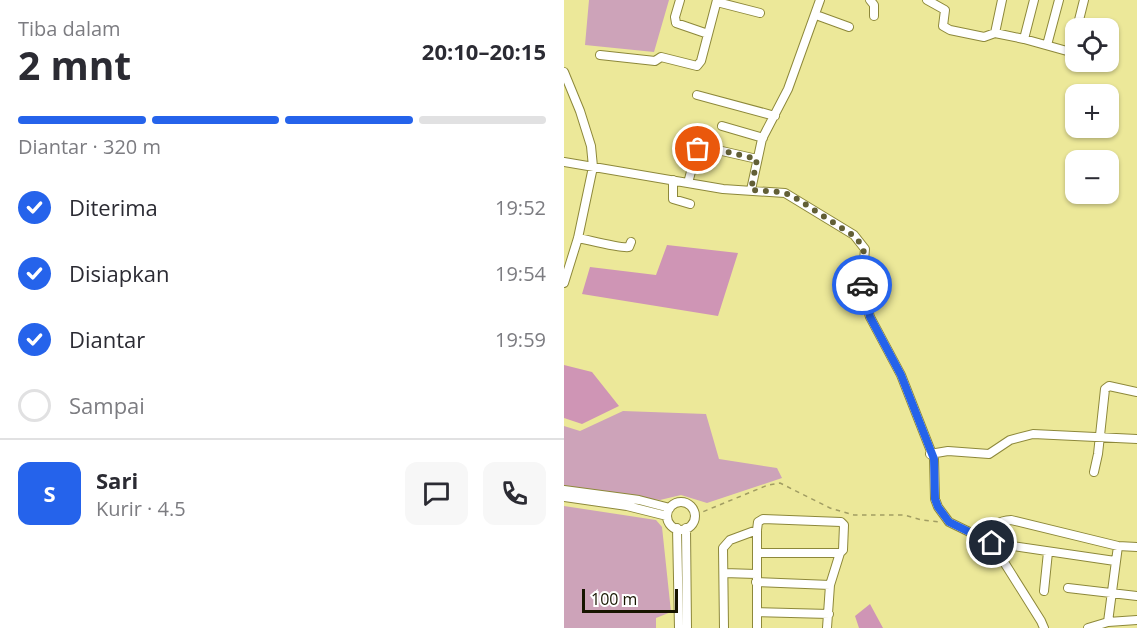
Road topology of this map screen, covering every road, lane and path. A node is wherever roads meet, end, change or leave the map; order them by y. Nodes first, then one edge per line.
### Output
1 (680, 0) edge
2 (820, 0) edge
3 (870, 0) edge
4 (927, 0) edge
5 (1002, 0) edge
6 (1034, 0) edge
7 (1059, 0) edge
8 (1084, 0) edge
9 (717, 1) edge
10 (760, 13) dead end
11 (816, 15) junction
12 (874, 16) dead end
13 (1080, 18) edge
14 (849, 27) dead end
15 (995, 33) junction
16 (708, 34) junction
17 (1024, 39) junction
18 (1047, 45) junction
19 (1065, 50) edge
20 (600, 55) dead end
21 (564, 72) edge
22 (697, 95) dead end
23 (775, 116) junction
24 (722, 126) dead end
25 (763, 138) junction
26 (757, 159) junction
27 (564, 162) edge
28 (593, 167) junction
29 (673, 180) junction
30 (688, 183) junction
31 (751, 190) junction
32 (690, 204) dead end
33 (578, 238) junction
34 (631, 242) dead end
35 (565, 277) edge
36 (1137, 392) edge
37 (1100, 436) junction
38 (1137, 439) edge
39 (930, 454) junction
40 (1094, 472) dead end
41 (564, 490) edge
42 (564, 497) edge
43 (669, 512) junction
44 (695, 515) junction
45 (949, 522) junction
46 (677, 528) junction
47 (686, 528) junction
48 (757, 530) junction
49 (981, 538) junction
50 (992, 543) junction
51 (1118, 546) junction
52 (1137, 547) edge
53 (1048, 552) junction
54 (757, 553) junction
55 (840, 553) junction
56 (1115, 561) junction
57 (724, 573) junction
58 (756, 578) junction
59 (830, 585) junction
60 (1068, 588) dead end
61 (1044, 591) dead end
62 (1111, 594) junction
63 (1137, 596) edge
64 (757, 612) junction
65 (829, 614) junction
66 (1137, 620) edge
67 (1108, 622) junction
68 (679, 628) edge
69 (687, 628) edge
70 (724, 628) edge
71 (757, 628) edge
72 (827, 628) edge
73 (1044, 628) edge
74 (1088, 628) edge

1 - 16 street
2 - 11 street
3 - 12 street
4 - 15 street
5 - 15 street
6 - 17 street
7 - 18 street
8 - 13 street
9 - 10 street
9 - 16 street
11 - 14 street
11 - 23 street
15 - 17 street
16 - 20 street
17 - 18 street
18 - 19 street
21 - 28 street
22 - 23 street
23 - 25 street
24 - 25 street
25 - 26 street
26 - 30 street
26 - 31 street
27 - 28 street
28 - 29 street
28 - 33 street
29 - 30 street
29 - 32 street
30 - 31 street
31 - 39 street
33 - 34 street
33 - 35 street
36 - 37 street
37 - 38 street
37 - 39 street
37 - 40 street
39 - 45 street
41 - 43 street
42 - 43 street
43 - 44 street
43 - 46 street
44 - 45 path
44 - 47 street
45 - 49 street
46 - 47 street
46 - 68 street
47 - 69 street
48 - 54 street
48 - 55 street
48 - 57 street
49 - 50 street
49 - 51 street
50 - 53 street
50 - 73 street
51 - 52 street
51 - 56 street
53 - 56 street
53 - 61 street
54 - 55 street
54 - 58 street
55 - 59 street
56 - 62 street
57 - 58 street
57 - 70 street
58 - 59 street
58 - 64 street
59 - 65 street
60 - 62 street
62 - 63 street
62 - 67 street
64 - 65 street
64 - 71 street
65 - 72 street
66 - 67 street
67 - 74 street

